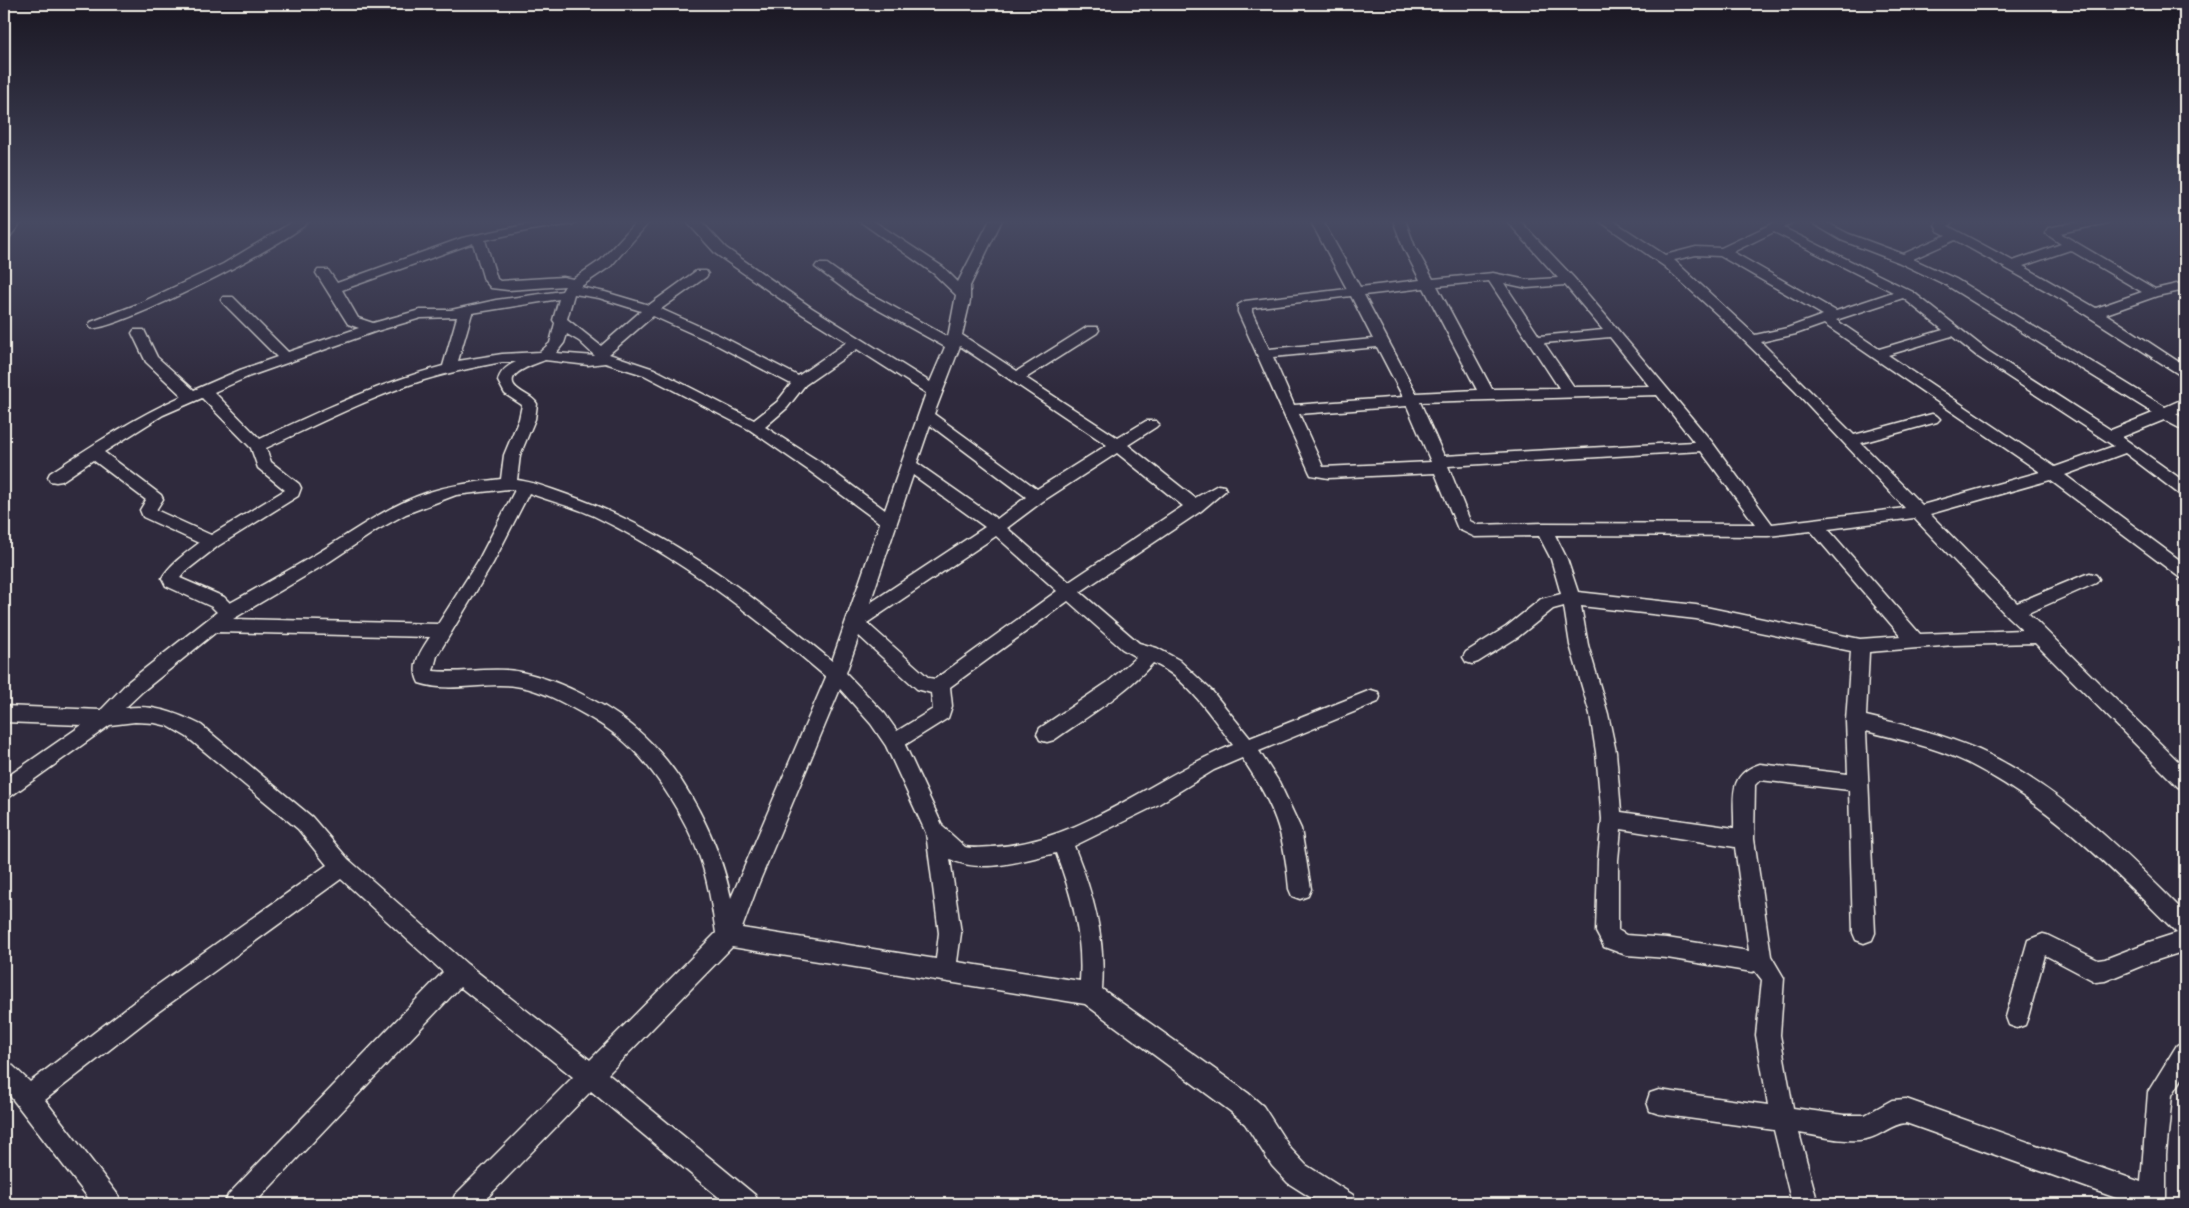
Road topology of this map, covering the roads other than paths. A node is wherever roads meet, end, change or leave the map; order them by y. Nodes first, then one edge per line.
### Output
1 (208, 276) edge
2 (325, 276) edge
3 (365, 276) edge
4 (490, 276) edge
5 (590, 276) edge
6 (699, 276) edge
7 (758, 276) edge
8 (834, 276) edge
9 (945, 276) edge
10 (967, 276) edge
11 (1347, 276) edge
12 (1424, 276) edge
13 (1564, 276) edge
14 (1682, 276) edge
15 (1763, 276) edge
16 (1871, 276) edge
17 (1938, 276) edge
18 (2033, 276) edge
19 (2125, 276) edge
20 (1493, 277) junction
21 (1568, 281) junction
22 (1427, 282) junction
23 (334, 288) junction
24 (2181, 288) dead end
25 (570, 290) junction
26 (962, 293) junction
27 (1355, 293) junction
28 (1904, 293) junction
29 (2153, 293) junction
30 (228, 300) dead end
31 (651, 310) junction
32 (466, 311) junction
33 (2095, 313) junction
34 (1829, 317) junction
35 (562, 323) junction
36 (96, 326) dead end
37 (372, 328) junction
38 (1092, 330) dead end
39 (1954, 331) junction
40 (139, 333) dead end
41 (1613, 334) junction
42 (1536, 340) junction
43 (1752, 340) junction
44 (954, 341) junction
45 (857, 342) junction
46 (1381, 342) junction
47 (1264, 354) junction
48 (1876, 354) junction
49 (543, 356) junction
50 (604, 356) junction
51 (286, 358) junction
52 (449, 368) junction
53 (2185, 372) edge
54 (1016, 378) junction
55 (799, 382) junction
56 (1660, 390) junction
57 (934, 391) junction
58 (1570, 393) junction
59 (197, 394) junction
60 (1487, 394) junction
61 (1412, 400) junction
62 (2185, 403) edge
63 (1289, 410) junction
64 (2166, 413) junction
65 (927, 416) junction
66 (1932, 419) dead end
67 (1151, 424) dead end
68 (2185, 426) edge
69 (755, 427) junction
70 (2110, 436) junction
71 (1850, 441) junction
72 (1118, 445) junction
73 (258, 446) junction
74 (1708, 446) junction
75 (2127, 447) junction
76 (93, 452) junction
77 (1440, 464) junction
78 (909, 465) junction
79 (2052, 474) junction
80 (56, 478) dead end
81 (517, 485) junction
82 (1218, 490) dead end
83 (2185, 490) edge
84 (1037, 497) junction
85 (1195, 507) junction
86 (1918, 512) junction
87 (889, 521) junction
88 (1815, 524) junction
89 (996, 528) junction
90 (1544, 529) junction
91 (1768, 530) junction
92 (212, 542) junction
93 (2185, 573) edge
94 (2090, 580) dead end
95 (1069, 591) junction
96 (1571, 598) junction
97 (228, 612) junction
98 (2014, 612) junction
99 (855, 622) junction
100 (212, 625) junction
101 (444, 630) junction
102 (2038, 636) junction
103 (1916, 641) junction
104 (1860, 646) junction
105 (1150, 653) junction
106 (1472, 657) dead end
107 (836, 676) junction
108 (939, 687) junction
109 (1371, 697) dead end
110 (4, 714) edge
111 (106, 718) junction
112 (1856, 721) junction
113 (1047, 734) dead end
114 (894, 742) junction
115 (1246, 747) junction
116 (2185, 781) edge
117 (1858, 783) junction
118 (4, 790) edge
119 (1612, 819) junction
120 (936, 833) junction
121 (1744, 839) junction
122 (1062, 842) junction
123 (341, 866) junction
124 (1300, 889) dead end
125 (2185, 927) edge
126 (1864, 933) dead end
127 (728, 936) junction
128 (2185, 941) edge
129 (1759, 958) junction
130 (459, 972) junction
131 (946, 972) junction
132 (1090, 994) junction
133 (2017, 1017) dead end
134 (2185, 1054) edge
135 (4, 1073) edge
136 (590, 1075) junction
137 (28, 1098) junction
138 (1659, 1102) dead end
139 (1783, 1119) junction
140 (2154, 1201) edge
141 (108, 1204) edge
142 (237, 1204) edge
143 (464, 1204) edge
144 (746, 1204) edge
145 (1344, 1204) edge
146 (1805, 1204) edge

1 - 36 street
2 - 23 street
3 - 23 street
4 - 25 street
5 - 25 street
6 - 31 street
7 - 45 street
8 - 44 street
9 - 26 street
10 - 26 street
11 - 27 street
12 - 22 street
13 - 21 street
14 - 43 street
15 - 34 street
16 - 28 street
17 - 64 street
18 - 33 street
19 - 29 street
20 - 21 street
20 - 22 street
20 - 42 street
21 - 41 street
22 - 27 street
22 - 60 street
23 - 37 street
24 - 29 street
25 - 31 street
25 - 32 street
25 - 35 street
26 - 44 street
27 - 46 street
27 - 47 street
28 - 34 street
28 - 39 street
29 - 33 street
30 - 51 street
31 - 50 street
31 - 55 street
32 - 37 street
32 - 52 street
33 - 53 street
34 - 43 street
34 - 48 street
35 - 49 street
35 - 50 street
37 - 51 street
38 - 54 street
39 - 48 street
39 - 70 street
40 - 59 street
41 - 42 street
41 - 56 street
42 - 58 street
43 - 71 street
44 - 54 street
44 - 57 street
45 - 55 street
45 - 57 street
46 - 47 street
46 - 61 street
47 - 63 street
48 - 79 street
49 - 50 street
49 - 52 street
49 - 81 street
50 - 69 street
51 - 59 street
52 - 73 street
54 - 72 street
55 - 69 street
56 - 58 street
56 - 74 street
57 - 65 street
58 - 60 street
59 - 73 street
59 - 76 street
60 - 61 street
61 - 63 street
61 - 77 street
62 - 64 street
63 - 77 street
64 - 68 street
64 - 70 street
65 - 78 street
65 - 84 street
66 - 71 street
67 - 72 street
69 - 87 street
70 - 75 street
71 - 86 street
72 - 84 street
72 - 85 street
73 - 92 street
74 - 77 street
74 - 91 street
75 - 79 street
75 - 83 street
76 - 80 street
76 - 92 street
77 - 90 street
78 - 87 street
78 - 89 street
79 - 86 street
79 - 93 street
81 - 97 street
81 - 101 street
81 - 107 street
82 - 85 street
84 - 89 street
85 - 95 street
86 - 88 street
86 - 98 street
87 - 99 street
88 - 91 street
88 - 103 street
89 - 95 street
89 - 99 street
90 - 91 street
90 - 96 street
92 - 97 street
94 - 98 street
95 - 105 street
95 - 108 street
96 - 104 street
96 - 106 street
96 - 119 street
97 - 100 street
98 - 102 street
99 - 107 street
99 - 108 street
100 - 101 street
100 - 111 street
101 - 127 street
102 - 103 street
102 - 116 street
103 - 104 street
104 - 112 street
105 - 113 street
105 - 115 street
107 - 114 street
107 - 127 street
108 - 114 street
109 - 115 street
110 - 111 street
111 - 118 street
111 - 123 street
112 - 117 street
112 - 125 street
114 - 120 street
115 - 122 street
115 - 124 street
117 - 121 street
117 - 126 street
119 - 121 street
119 - 129 street
120 - 122 street
120 - 131 street
121 - 129 street
122 - 132 street
123 - 130 street
123 - 137 street
127 - 131 street
127 - 136 street
128 - 133 street
129 - 139 street
130 - 136 street
130 - 142 street
131 - 132 street
132 - 145 street
134 - 140 street
135 - 137 street
136 - 143 street
136 - 144 street
137 - 141 street
138 - 139 street
139 - 140 street
139 - 146 street

